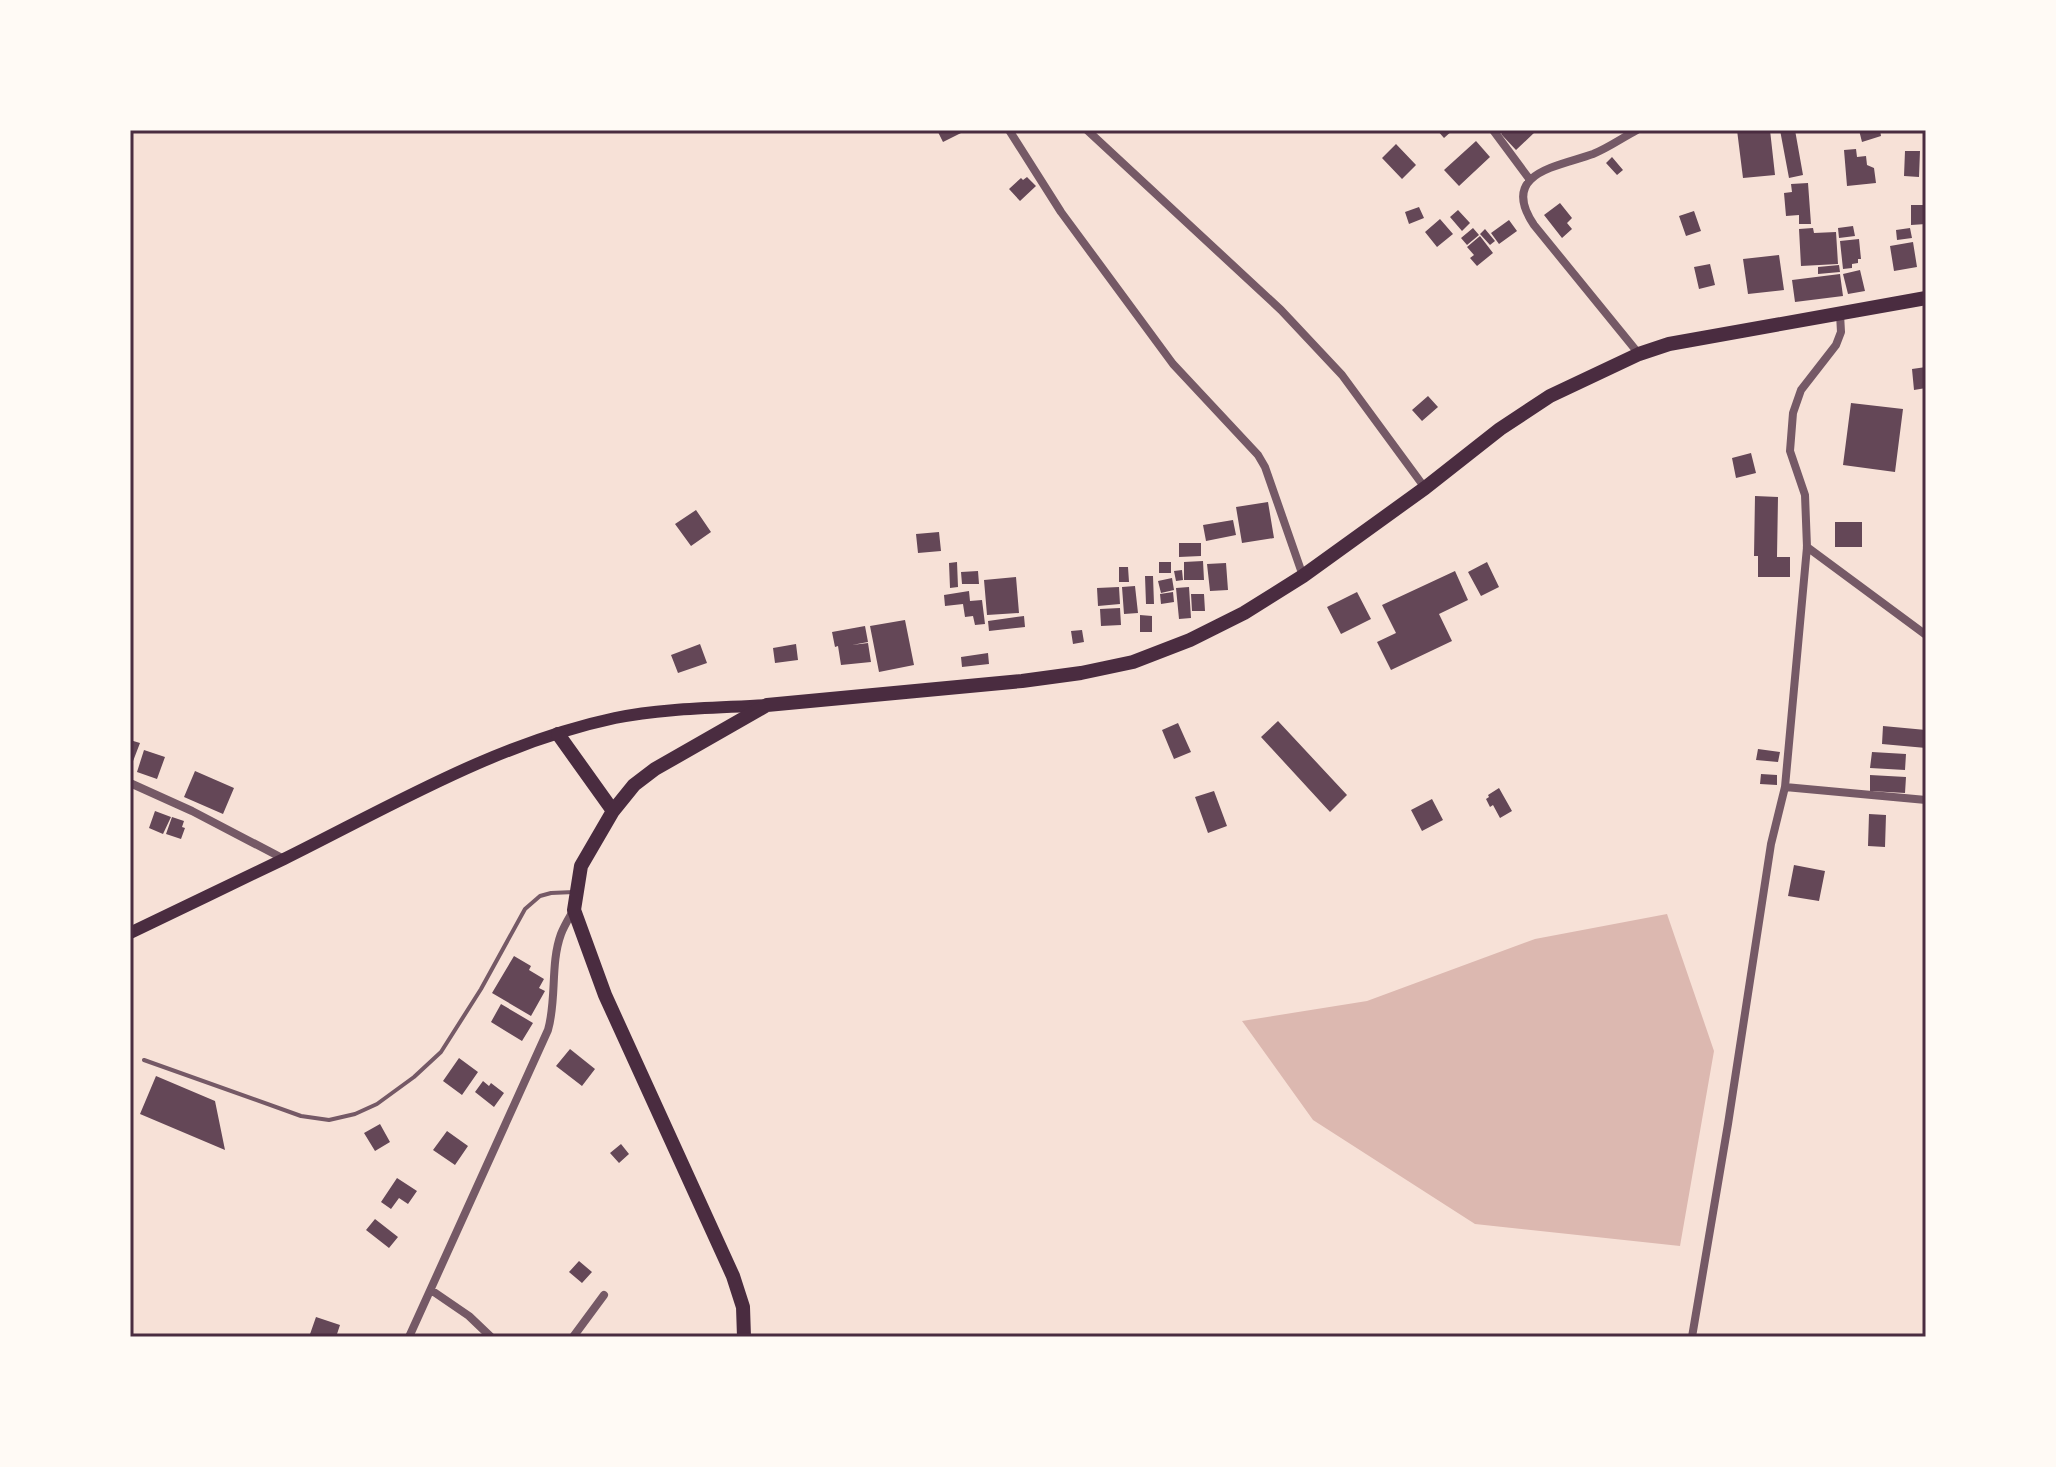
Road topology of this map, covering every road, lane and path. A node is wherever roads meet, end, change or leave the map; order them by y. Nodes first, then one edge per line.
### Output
1 (1009, 130) edge
2 (1087, 130) edge
3 (1493, 130) edge
4 (1637, 130) edge
5 (1530, 180) junction
6 (1926, 298) edge
7 (1840, 314) junction
8 (1639, 354) junction
9 (1425, 488) junction
10 (1807, 547) junction
11 (1303, 576) junction
12 (1926, 635) edge
13 (767, 705) junction
14 (558, 734) junction
15 (130, 783) edge
16 (1785, 787) junction
17 (1926, 800) edge
18 (613, 811) junction
19 (284, 859) junction
20 (576, 891) junction
21 (574, 910) junction
22 (130, 933) edge
23 (144, 1060) dead end
24 (431, 1290) junction
25 (604, 1295) dead end
26 (409, 1337) edge
27 (491, 1337) edge
28 (573, 1337) edge
29 (744, 1337) edge
30 (1692, 1337) edge

1 - 11 street
2 - 9 street
3 - 5 street
4 - 5 street
5 - 8 street
6 - 7 highway
7 - 8 highway
7 - 10 street
8 - 9 highway
9 - 11 highway
10 - 12 street
10 - 16 street
11 - 13 highway
13 - 14 main road
13 - 18 highway
14 - 18 highway
14 - 19 main road
15 - 19 street
16 - 17 street
16 - 30 street
18 - 20 highway
19 - 22 main road
20 - 21 highway
20 - 23 lane
21 - 24 street
21 - 29 highway
24 - 26 street
24 - 27 street
25 - 28 street

